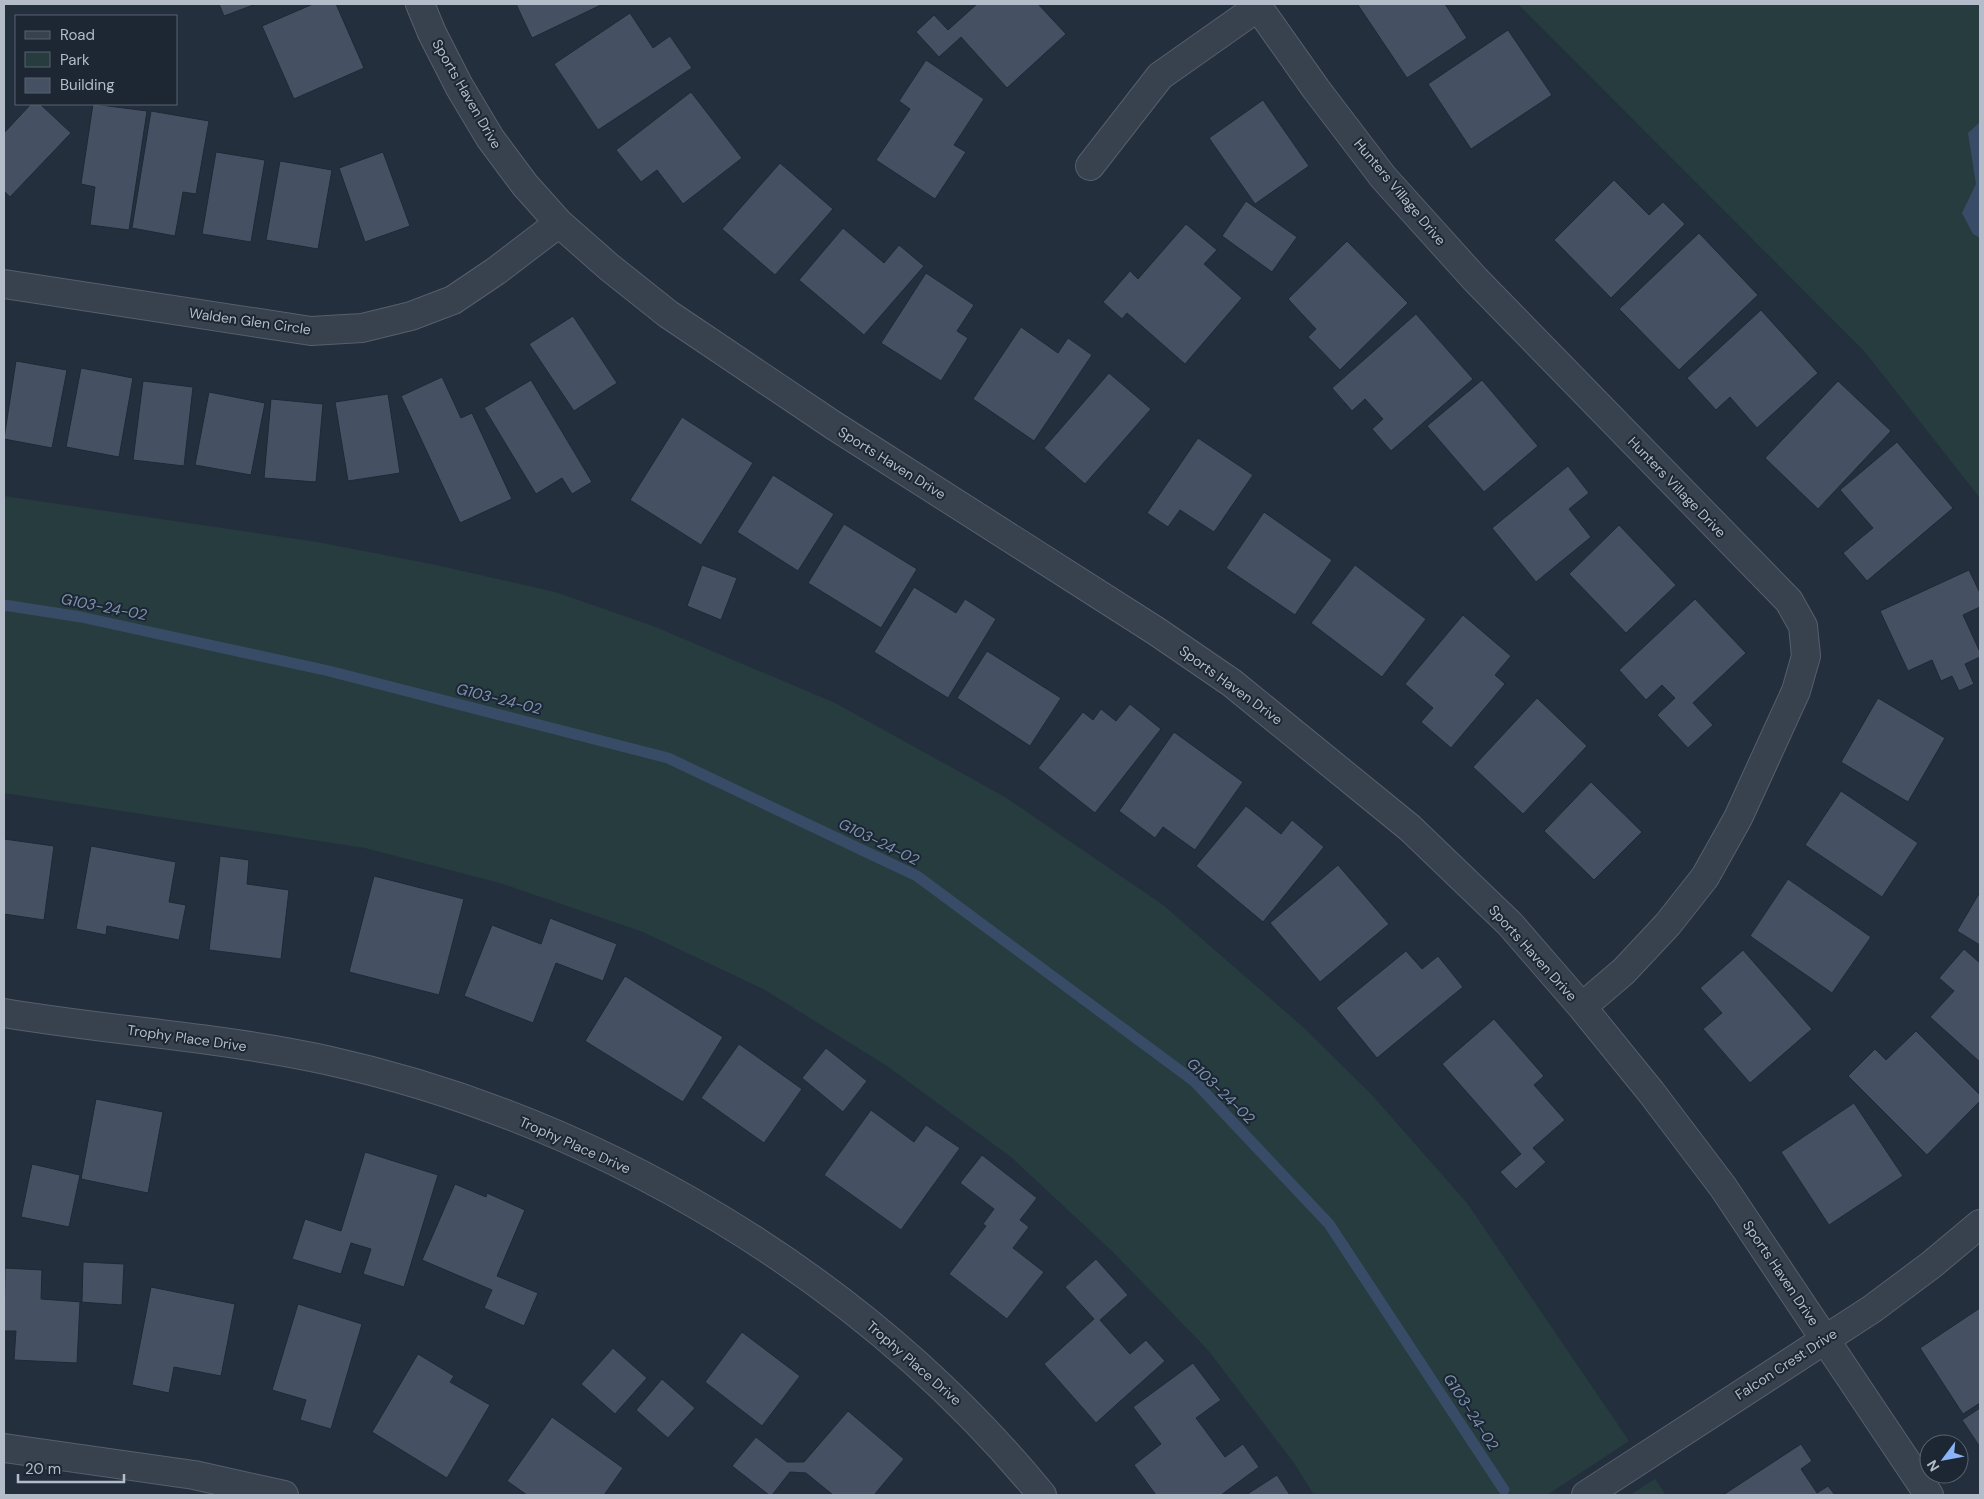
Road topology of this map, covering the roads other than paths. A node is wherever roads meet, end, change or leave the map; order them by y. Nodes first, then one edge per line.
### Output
1 (420, 4) edge
2 (1257, 5) edge
3 (1090, 166) dead end
4 (559, 223) junction
5 (4, 284) edge
6 (1582, 1007) junction
7 (5, 1018) edge
8 (1980, 1224) edge
9 (1825, 1338) junction
10 (4, 1448) edge
11 (284, 1495) edge
12 (1042, 1495) edge
13 (1586, 1495) edge
14 (1929, 1495) edge

1 - 4 street, Sports Haven Drive
2 - 3 street
2 - 6 street, Hunters Village Drive
4 - 5 street, Walden Glen Circle
4 - 6 street, Sports Haven Drive
6 - 9 street, Sports Haven Drive
7 - 12 street, Trophy Place Drive
8 - 9 street, Falcon Crest Drive
9 - 13 street, Falcon Crest Drive
9 - 14 street, Sports Haven Drive
10 - 11 street

